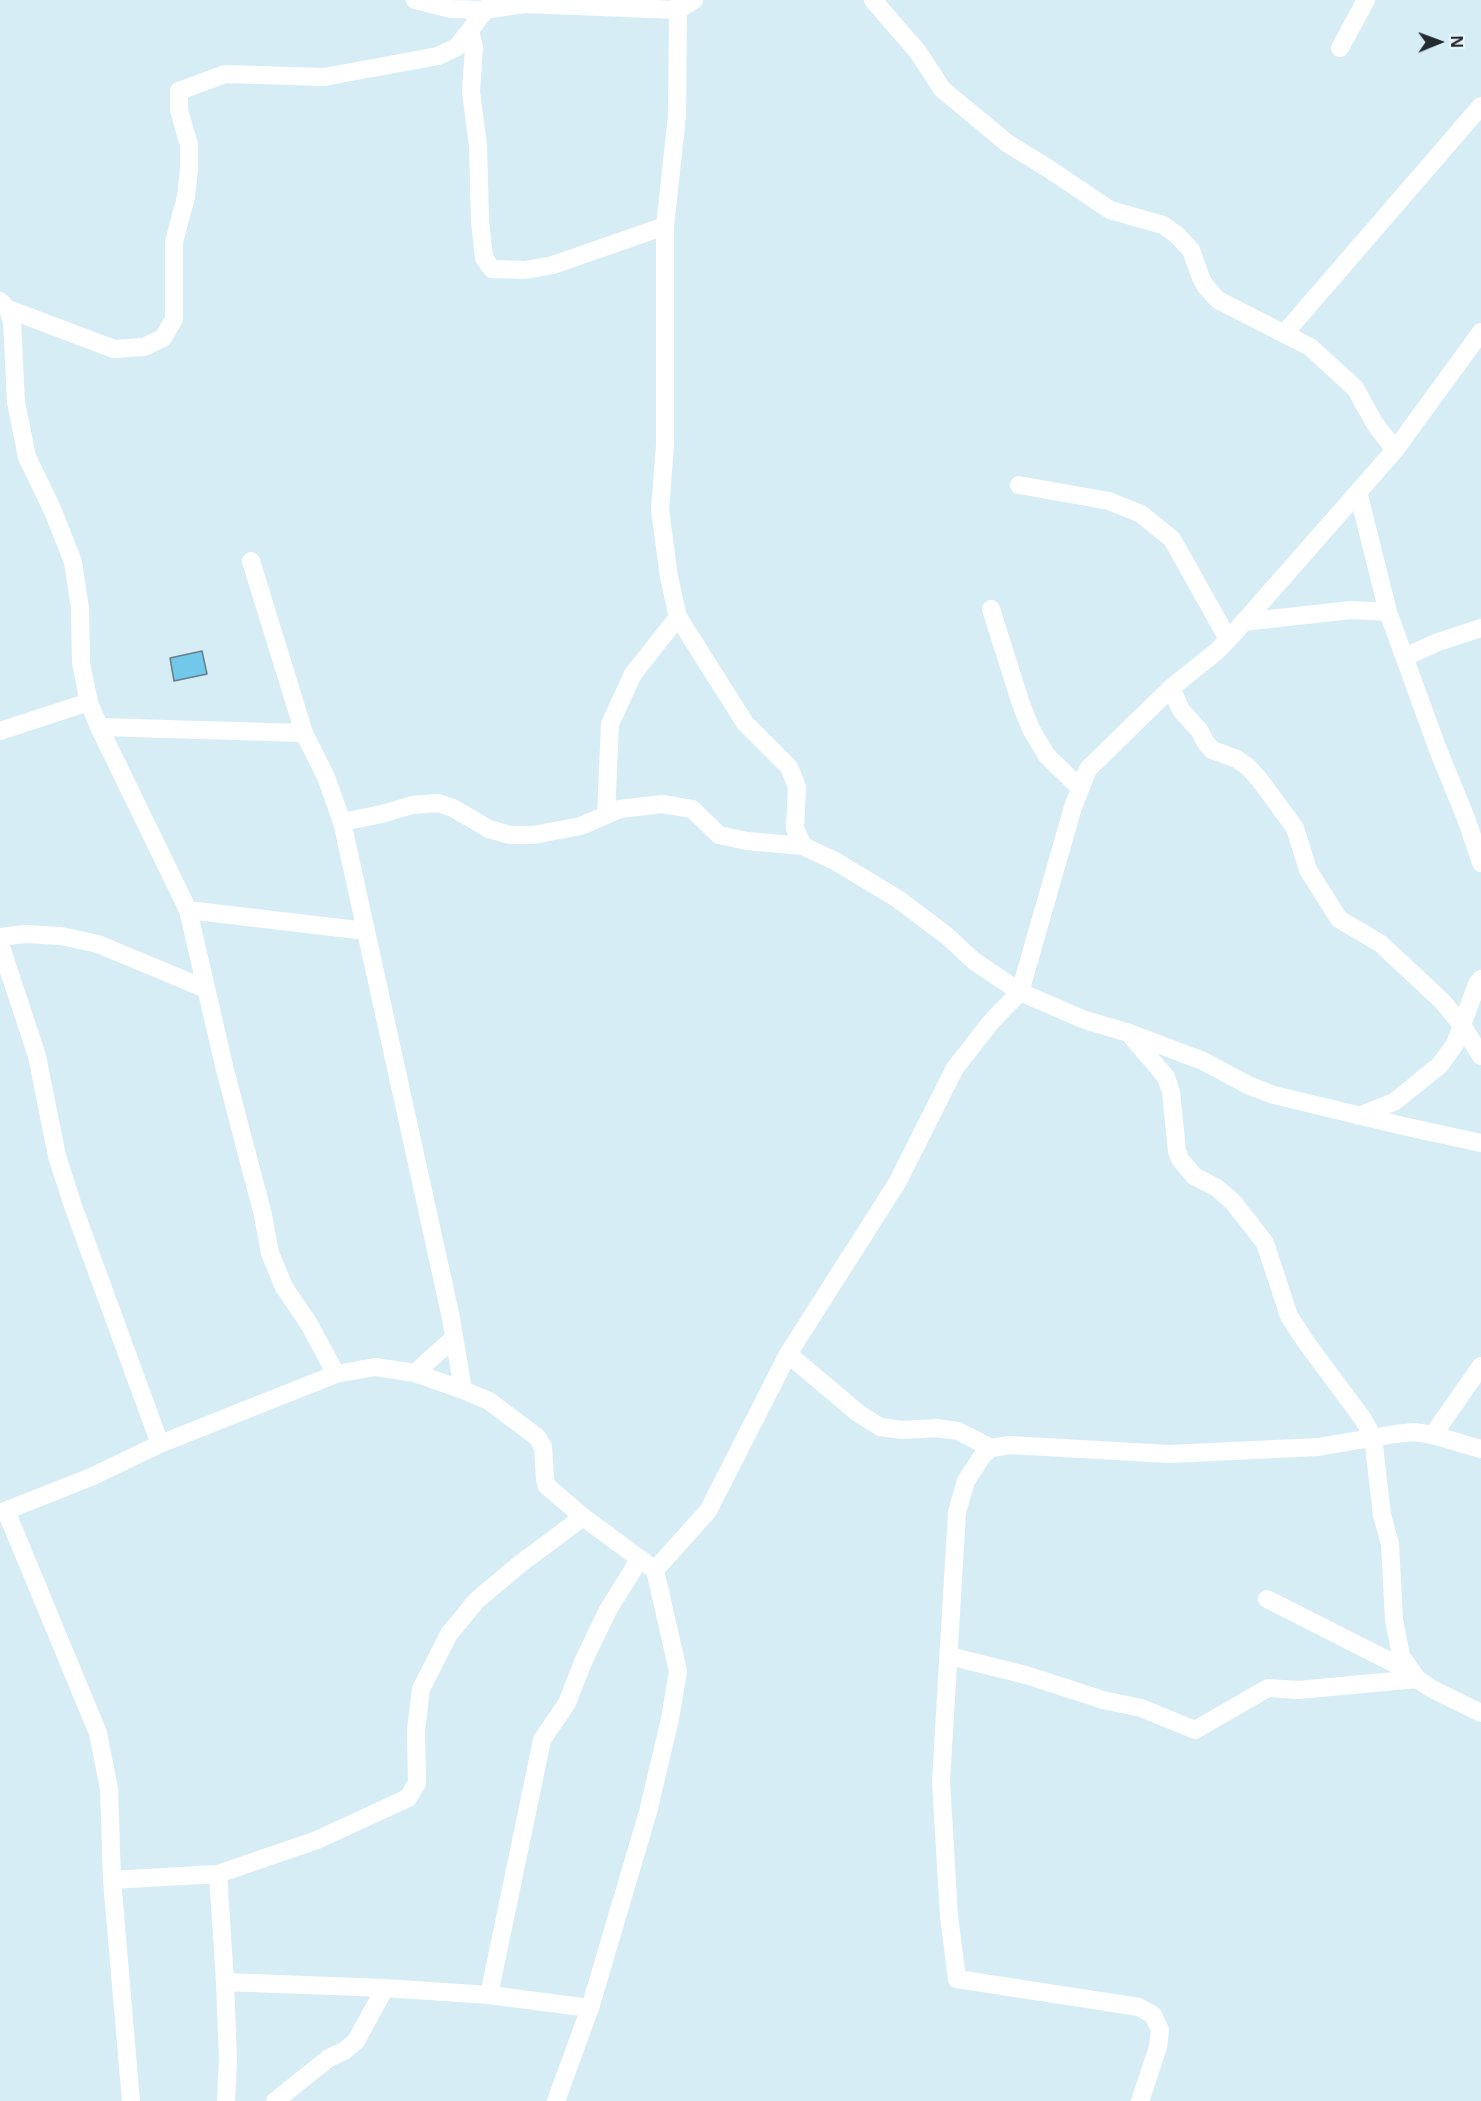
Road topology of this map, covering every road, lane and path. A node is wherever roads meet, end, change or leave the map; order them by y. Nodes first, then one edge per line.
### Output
1 (415, 0) edge
2 (873, 0) edge
3 (1366, 0) edge
4 (684, 3) edge
5 (489, 5) edge
6 (470, 30) junction
7 (1340, 48) dead end
8 (1481, 106) edge
9 (665, 226) junction
10 (4, 305) edge
11 (1481, 332) edge
12 (1284, 334) junction
13 (1395, 450) junction
14 (1019, 485) dead end
15 (1358, 492) junction
16 (251, 561) dead end
17 (991, 609) dead end
18 (1388, 612) junction
19 (678, 617) junction
20 (1243, 622) junction
21 (1481, 628) edge
22 (1228, 639) junction
23 (1405, 657) junction
24 (1171, 688) junction
25 (88, 702) junction
26 (99, 727) junction
27 (0, 732) edge
28 (304, 733) junction
29 (1079, 787) junction
30 (606, 815) junction
31 (342, 822) junction
32 (803, 846) junction
33 (1481, 863) edge
34 (188, 910) junction
35 (366, 931) junction
36 (0, 937) edge
37 (0, 944) edge
38 (1481, 979) edge
39 (206, 989) junction
40 (1020, 992) junction
41 (1462, 1025) junction
42 (1129, 1034) junction
43 (1481, 1056) edge
44 (1359, 1116) junction
45 (1481, 1143) edge
46 (454, 1338) junction
47 (788, 1354) junction
48 (1481, 1366) edge
49 (415, 1373) junction
50 (336, 1374) junction
51 (463, 1390) junction
52 (1433, 1435) junction
53 (1373, 1437) junction
54 (160, 1444) junction
55 (991, 1448) junction
56 (1481, 1449) edge
57 (3, 1512) edge
58 (583, 1517) junction
59 (639, 1560) junction
60 (655, 1570) junction
61 (1267, 1599) dead end
62 (949, 1656) junction
63 (1415, 1676) junction
64 (1481, 1713) edge
65 (218, 1874) junction
66 (112, 1880) junction
67 (225, 1982) junction
68 (385, 1988) junction
69 (489, 1995) junction
70 (590, 2008) junction
71 (131, 2101) edge
72 (226, 2101) edge
73 (274, 2101) edge
74 (556, 2101) edge
75 (1140, 2101) edge

1 - 5 street
2 - 12 street
3 - 7 street
4 - 5 street
4 - 9 street
5 - 6 street
6 - 9 street
6 - 10 street
8 - 12 street
9 - 19 street
10 - 25 street
11 - 13 street
12 - 13 street
13 - 15 street
14 - 22 street
15 - 18 street
15 - 20 street
16 - 28 street
17 - 29 street
18 - 20 street
18 - 23 street
19 - 30 street
19 - 32 street
20 - 22 street
21 - 23 street
22 - 24 street
23 - 33 street
24 - 29 street
24 - 41 street
25 - 26 street
25 - 27 street
26 - 28 street
26 - 34 street
28 - 31 street
29 - 40 street
30 - 31 street
30 - 32 street
31 - 35 street
32 - 40 street
34 - 35 street
34 - 39 street
35 - 46 street
36 - 39 street
37 - 54 street
38 - 41 street
39 - 50 street
40 - 42 street
40 - 47 street
41 - 43 street
41 - 44 street
42 - 44 street
42 - 53 street
44 - 45 street
46 - 49 street
46 - 51 street
47 - 55 street
47 - 60 street
48 - 52 street
49 - 50 street
49 - 51 street
50 - 54 street
51 - 58 street
52 - 53 street
52 - 56 street
53 - 55 street
53 - 63 street
54 - 57 street
55 - 62 street
57 - 66 street
58 - 59 street
58 - 65 street
59 - 60 street
59 - 69 street
60 - 70 street
61 - 63 street
62 - 63 street
62 - 75 street
63 - 64 street
65 - 66 street
65 - 67 street
66 - 71 street
67 - 68 street
67 - 72 street
68 - 69 street
68 - 73 street
69 - 70 street
70 - 74 street

